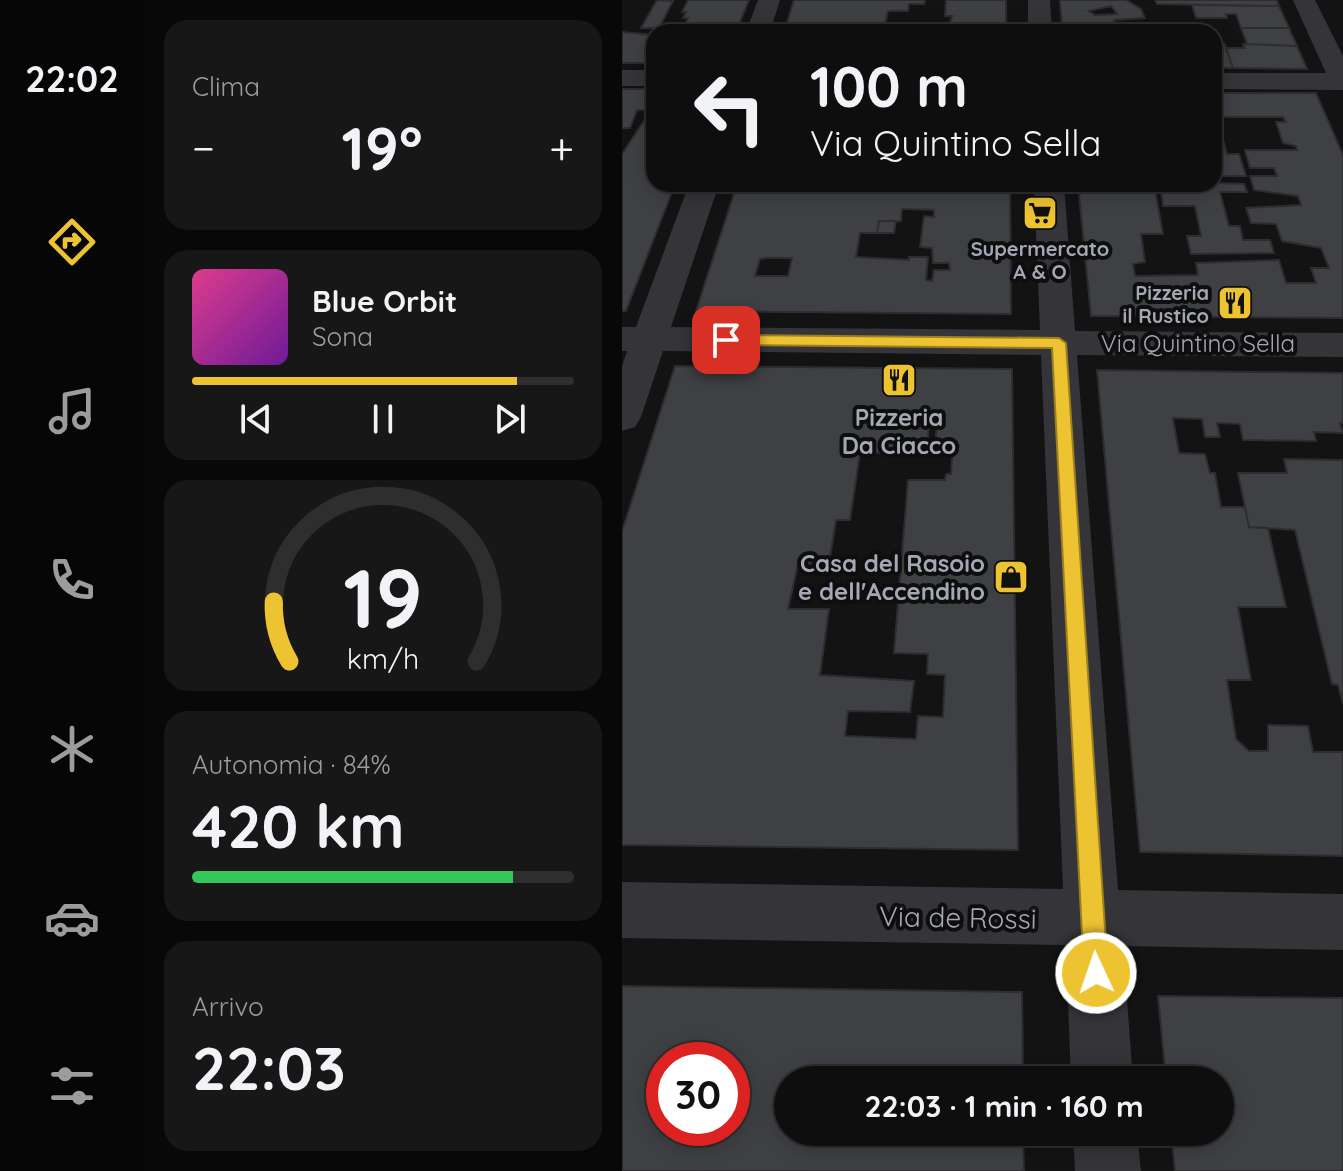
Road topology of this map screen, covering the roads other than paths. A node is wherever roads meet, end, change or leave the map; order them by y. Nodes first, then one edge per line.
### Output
1 (769, 0) edge
2 (1039, 0) edge
3 (1304, 0) edge
4 (761, 24) edge
5 (1040, 24) edge
6 (622, 78) edge
7 (646, 78) edge
8 (1222, 81) edge
9 (1343, 81) edge
10 (700, 192) edge
11 (1050, 192) edge
12 (636, 339) edge
13 (1059, 343) junction
14 (1343, 345) edge
15 (622, 417) edge
16 (622, 910) edge
17 (1093, 919) junction
18 (1343, 922) edge
19 (1101, 1066) edge
20 (1106, 1146) edge
21 (1108, 1171) edge

1 - 4 street
2 - 5 street
3 - 9 street
6 - 7 street
8 - 9 street
10 - 12 street
11 - 13 street
12 - 13 street, Via Quintino Sella
12 - 15 street
13 - 14 street, Via Quintino Sella
13 - 17 street
16 - 17 street, Via de Rossi
17 - 18 street, Via de Rossi
17 - 19 street
20 - 21 street

